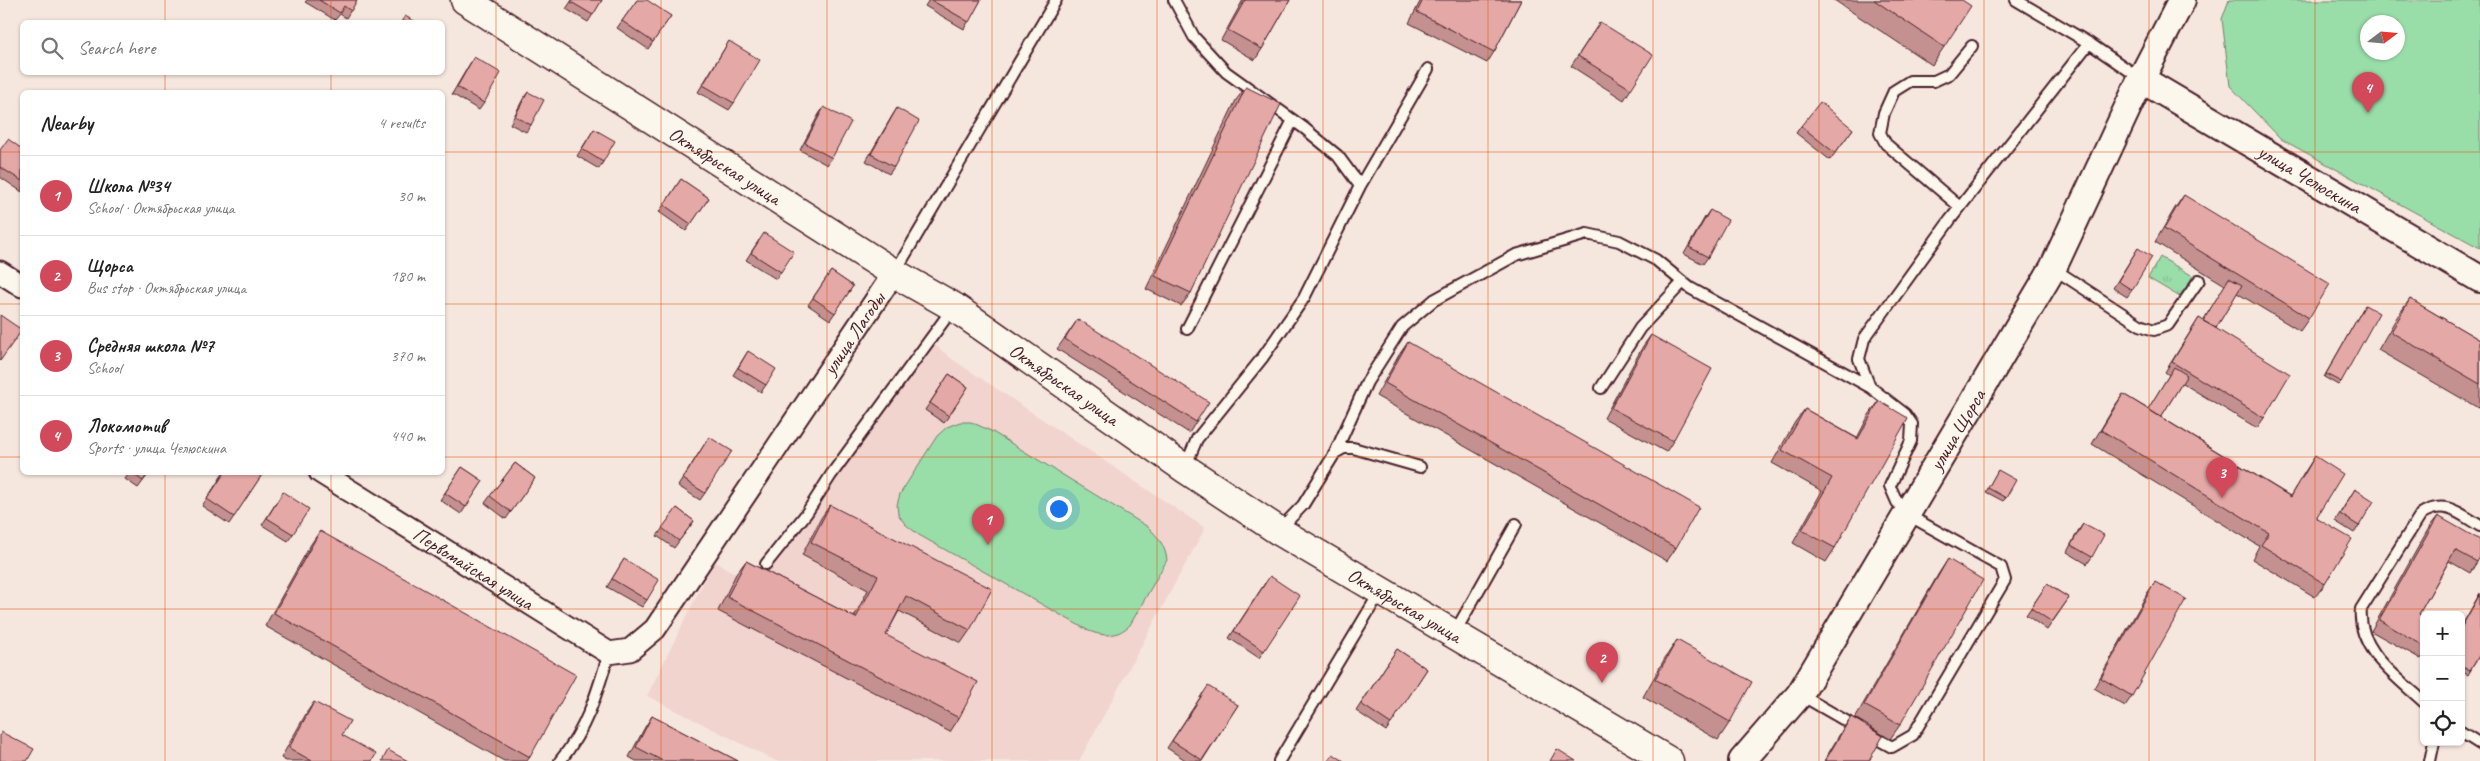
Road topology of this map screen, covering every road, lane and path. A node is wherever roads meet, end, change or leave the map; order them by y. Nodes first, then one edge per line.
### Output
1 (465, 0) edge
2 (1056, 0) edge
3 (1174, 0) edge
4 (2016, 0) edge
5 (2182, 0) edge
6 (2089, 43) junction
7 (1972, 46) dead end
8 (1428, 69) dead end
9 (2141, 79) junction
10 (1293, 120) junction
11 (1360, 186) junction
12 (1960, 207) junction
13 (2053, 268) junction
14 (0, 272) edge
15 (894, 273) junction
16 (2480, 279) edge
17 (2199, 280) dead end
18 (1683, 282) junction
19 (20, 285) edge
20 (954, 308) junction
21 (1187, 329) dead end
22 (1870, 387) junction
23 (1601, 388) dead end
24 (1335, 453) junction
25 (1420, 467) dead end
26 (1184, 468) junction
27 (325, 475) edge
28 (1908, 515) junction
29 (1516, 524) dead end
30 (2480, 526) edge
31 (1279, 531) junction
32 (766, 564) dead end
33 (1380, 592) junction
34 (1453, 635) junction
35 (609, 653) junction
36 (1800, 694) junction
37 (2423, 701) edge
38 (2465, 735) edge
39 (2480, 744) edge
40 (2433, 746) edge
41 (560, 761) edge
42 (1280, 761) edge
43 (1669, 761) edge
44 (1742, 761) edge
45 (2430, 761) edge

1 - 15 main road, Октябрьская улица
2 - 15 lane, улица Лагоды
3 - 10 lane
4 - 6 lane
5 - 9 street, улица Щорса
6 - 9 lane
6 - 12 lane
7 - 12 lane
8 - 11 lane
9 - 13 street, улица Щорса
9 - 16 street, улица Челюскина
10 - 11 lane
10 - 21 lane
11 - 26 lane
12 - 22 lane
13 - 17 lane
13 - 28 street, улица Щорса
14 - 19 street
15 - 20 main road, Октябрьская улица
15 - 35 street, улица Лагоды
18 - 22 lane
18 - 23 lane
18 - 24 lane
20 - 26 main road, Октябрьская улица
20 - 32 lane
22 - 28 lane
24 - 25 lane
24 - 31 lane
26 - 31 main road, Октябрьская улица
27 - 35 street, Первомайская улица
28 - 36 street, улица Щорса
28 - 36 lane
29 - 34 lane
30 - 37 lane
31 - 33 main road, Октябрьская улица
33 - 34 main road, Октябрьская улица
33 - 42 lane
34 - 43 main road, Октябрьская улица
35 - 41 lane
36 - 44 street, улица Щорса
38 - 39 lane
40 - 45 lane

